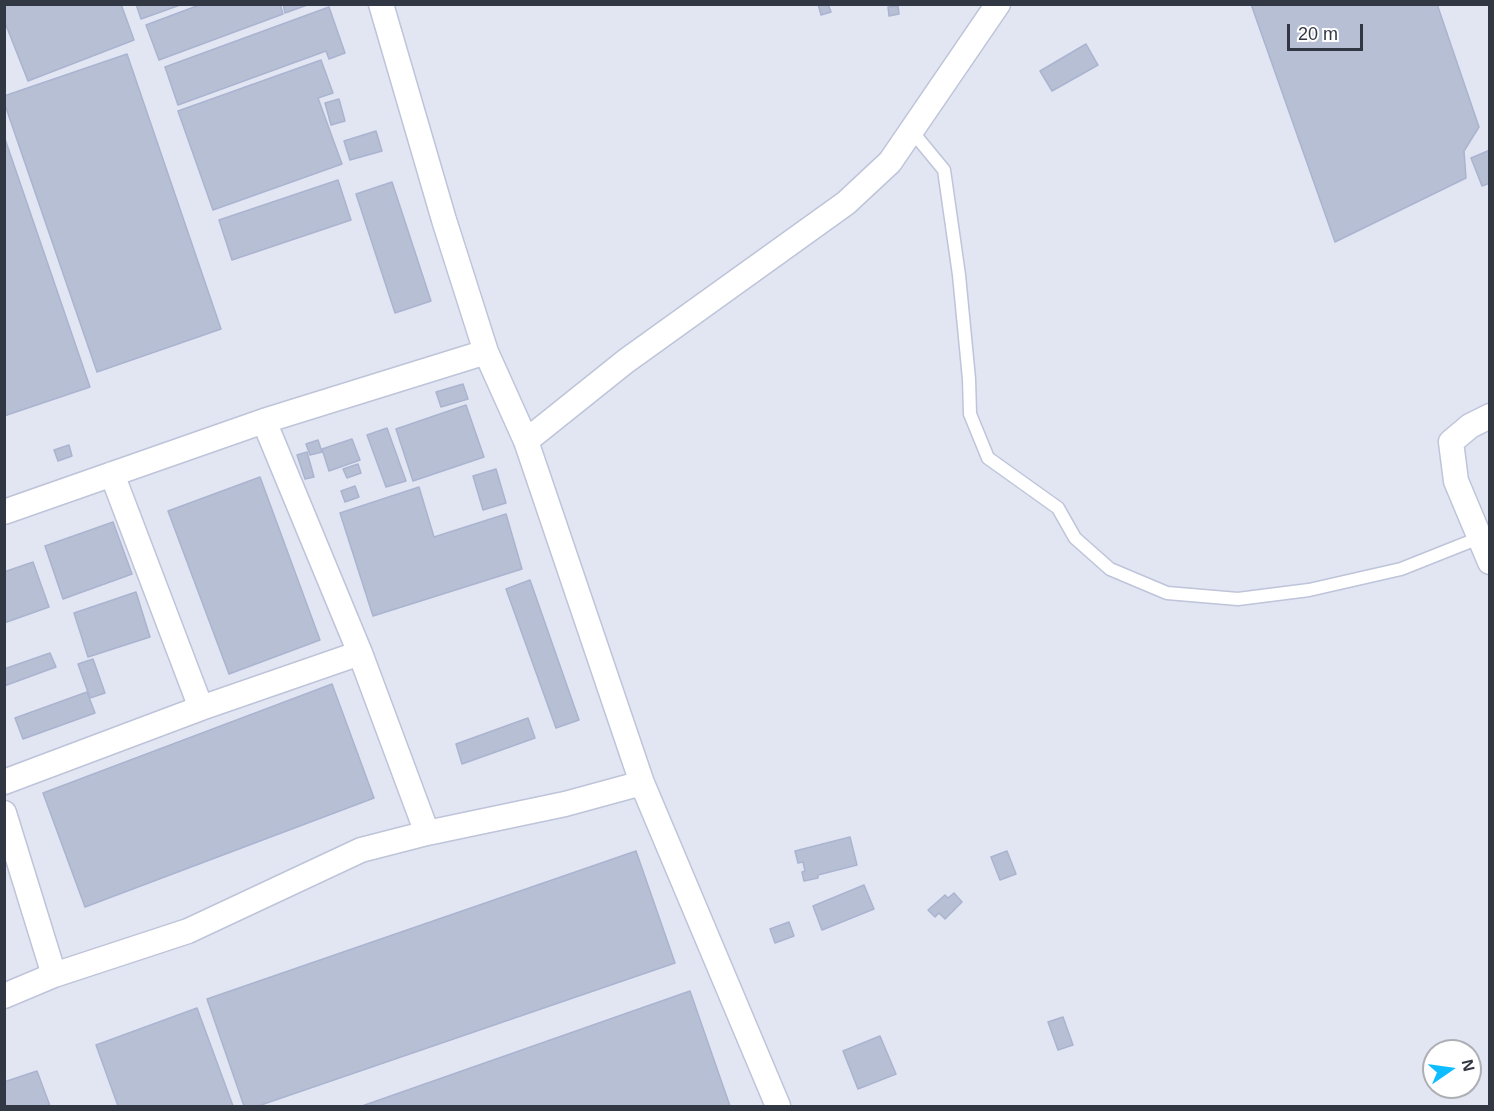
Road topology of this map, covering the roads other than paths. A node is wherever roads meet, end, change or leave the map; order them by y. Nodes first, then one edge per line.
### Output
1 (381, 4) edge
2 (998, 4) edge
3 (911, 130) junction
4 (486, 352) junction
5 (1490, 416) edge
6 (264, 421) junction
7 (526, 441) junction
8 (112, 474) junction
9 (4, 512) edge
10 (1479, 538) junction
11 (1490, 562) edge
12 (360, 653) junction
13 (201, 708) junction
14 (4, 782) edge
15 (642, 783) junction
16 (4, 813) edge
17 (427, 833) junction
18 (54, 975) junction
19 (4, 996) edge
20 (778, 1107) edge

1 - 4 street
2 - 3 street
3 - 7 street
3 - 10 lane
4 - 6 street
4 - 7 street
5 - 10 street
6 - 8 street
6 - 12 street
7 - 15 street
8 - 9 street
8 - 13 street
10 - 11 street
12 - 13 street
12 - 17 street
13 - 14 street
15 - 17 street
15 - 20 street
16 - 18 street
17 - 18 street
18 - 19 street

